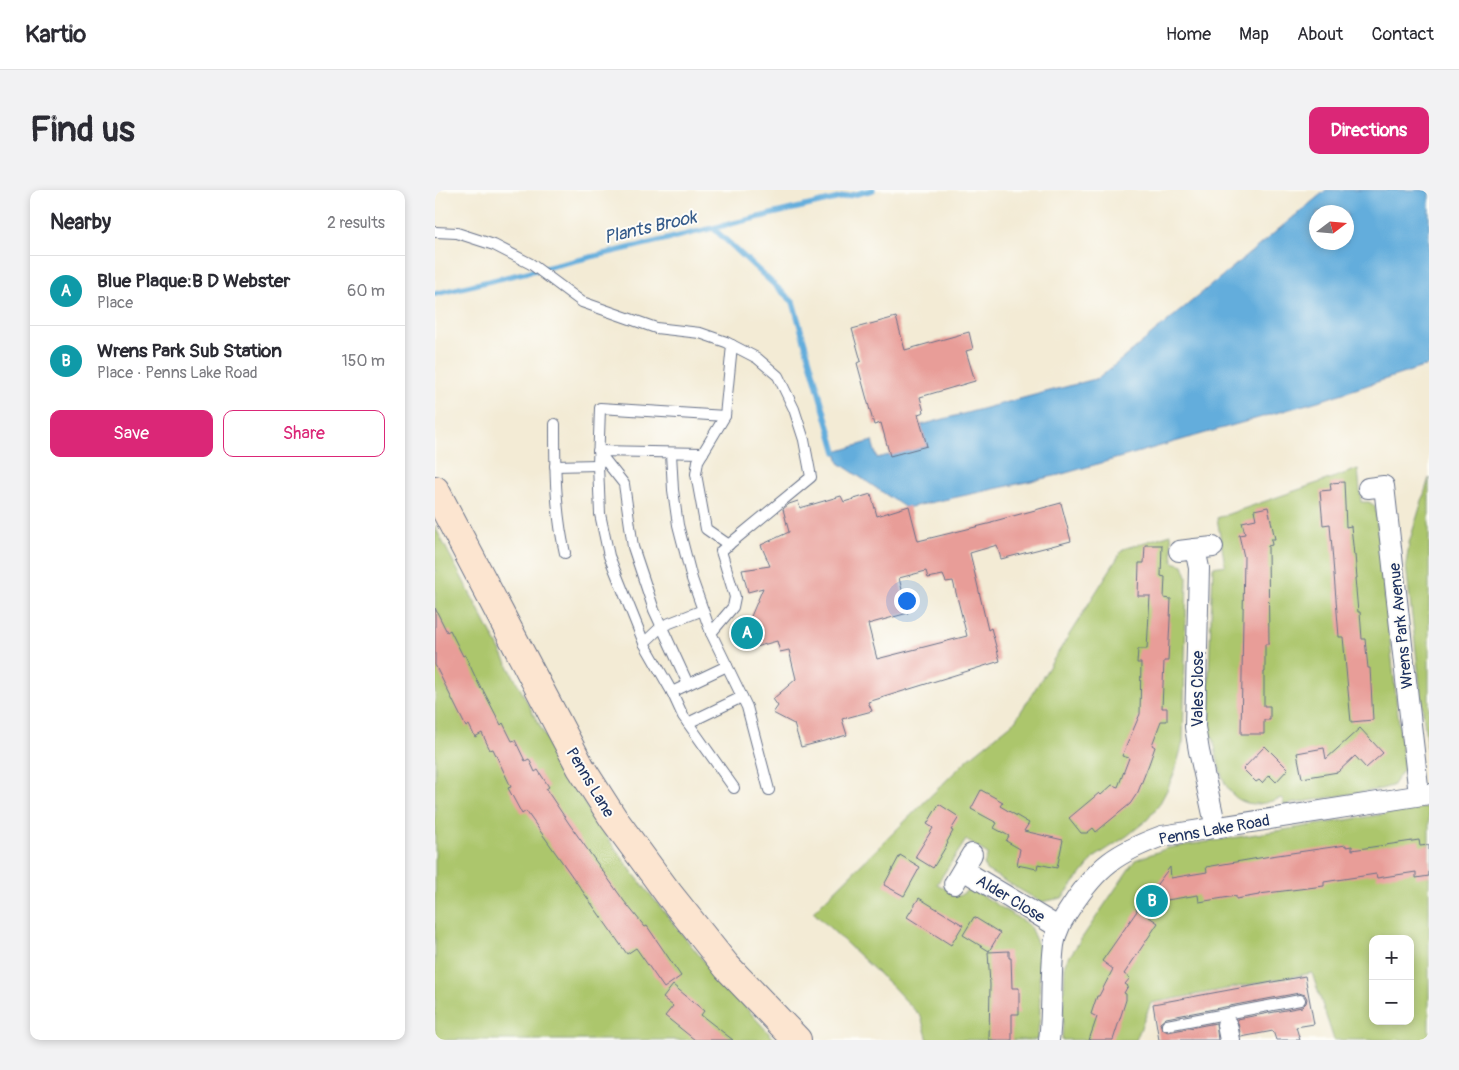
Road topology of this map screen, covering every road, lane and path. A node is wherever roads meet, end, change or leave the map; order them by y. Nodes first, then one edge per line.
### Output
1 (435, 232) edge
2 (732, 345) junction
3 (725, 416) junction
4 (555, 424) dead end
5 (598, 450) junction
6 (671, 452) junction
7 (703, 453) junction
8 (598, 465) junction
9 (555, 466) junction
10 (1384, 486) dead end
11 (435, 490) edge
12 (729, 544) junction
13 (1196, 549) dead end
14 (565, 553) dead end
15 (703, 610) junction
16 (662, 626) junction
17 (711, 633) junction
18 (644, 643) junction
19 (727, 666) junction
20 (688, 684) junction
21 (672, 692) junction
22 (742, 697) junction
23 (688, 722) junction
24 (734, 788) dead end
25 (769, 790) dead end
26 (1424, 794) edge
27 (1217, 828) junction
28 (963, 869) dead end
29 (1058, 927) junction
30 (1300, 1000) dead end
31 (1167, 1025) dead end
32 (1228, 1027) edge
33 (797, 1040) edge
34 (1049, 1040) edge

1 - 2 lane
2 - 3 lane
2 - 12 lane
3 - 5 lane
3 - 7 lane
4 - 9 lane
5 - 6 lane
5 - 8 lane
5 - 16 lane
6 - 7 lane
6 - 15 lane
7 - 12 lane
8 - 9 lane
8 - 18 lane
9 - 14 lane
10 - 26 street, Wrens Park Avenue
11 - 33 main road, Penns Lane
12 - 17 lane
13 - 27 street, Vales Close
15 - 16 lane
15 - 17 lane
16 - 18 lane
16 - 20 lane
17 - 19 lane
18 - 21 lane
19 - 20 lane
19 - 22 lane
20 - 21 lane
21 - 23 lane
22 - 23 lane
22 - 25 lane
23 - 24 lane
26 - 27 street, Penns Lake Road
27 - 29 street, Penns Lake Road
28 - 29 street, Alder Close
29 - 34 street, Penns Lake Road
30 - 32 lane
31 - 32 lane

